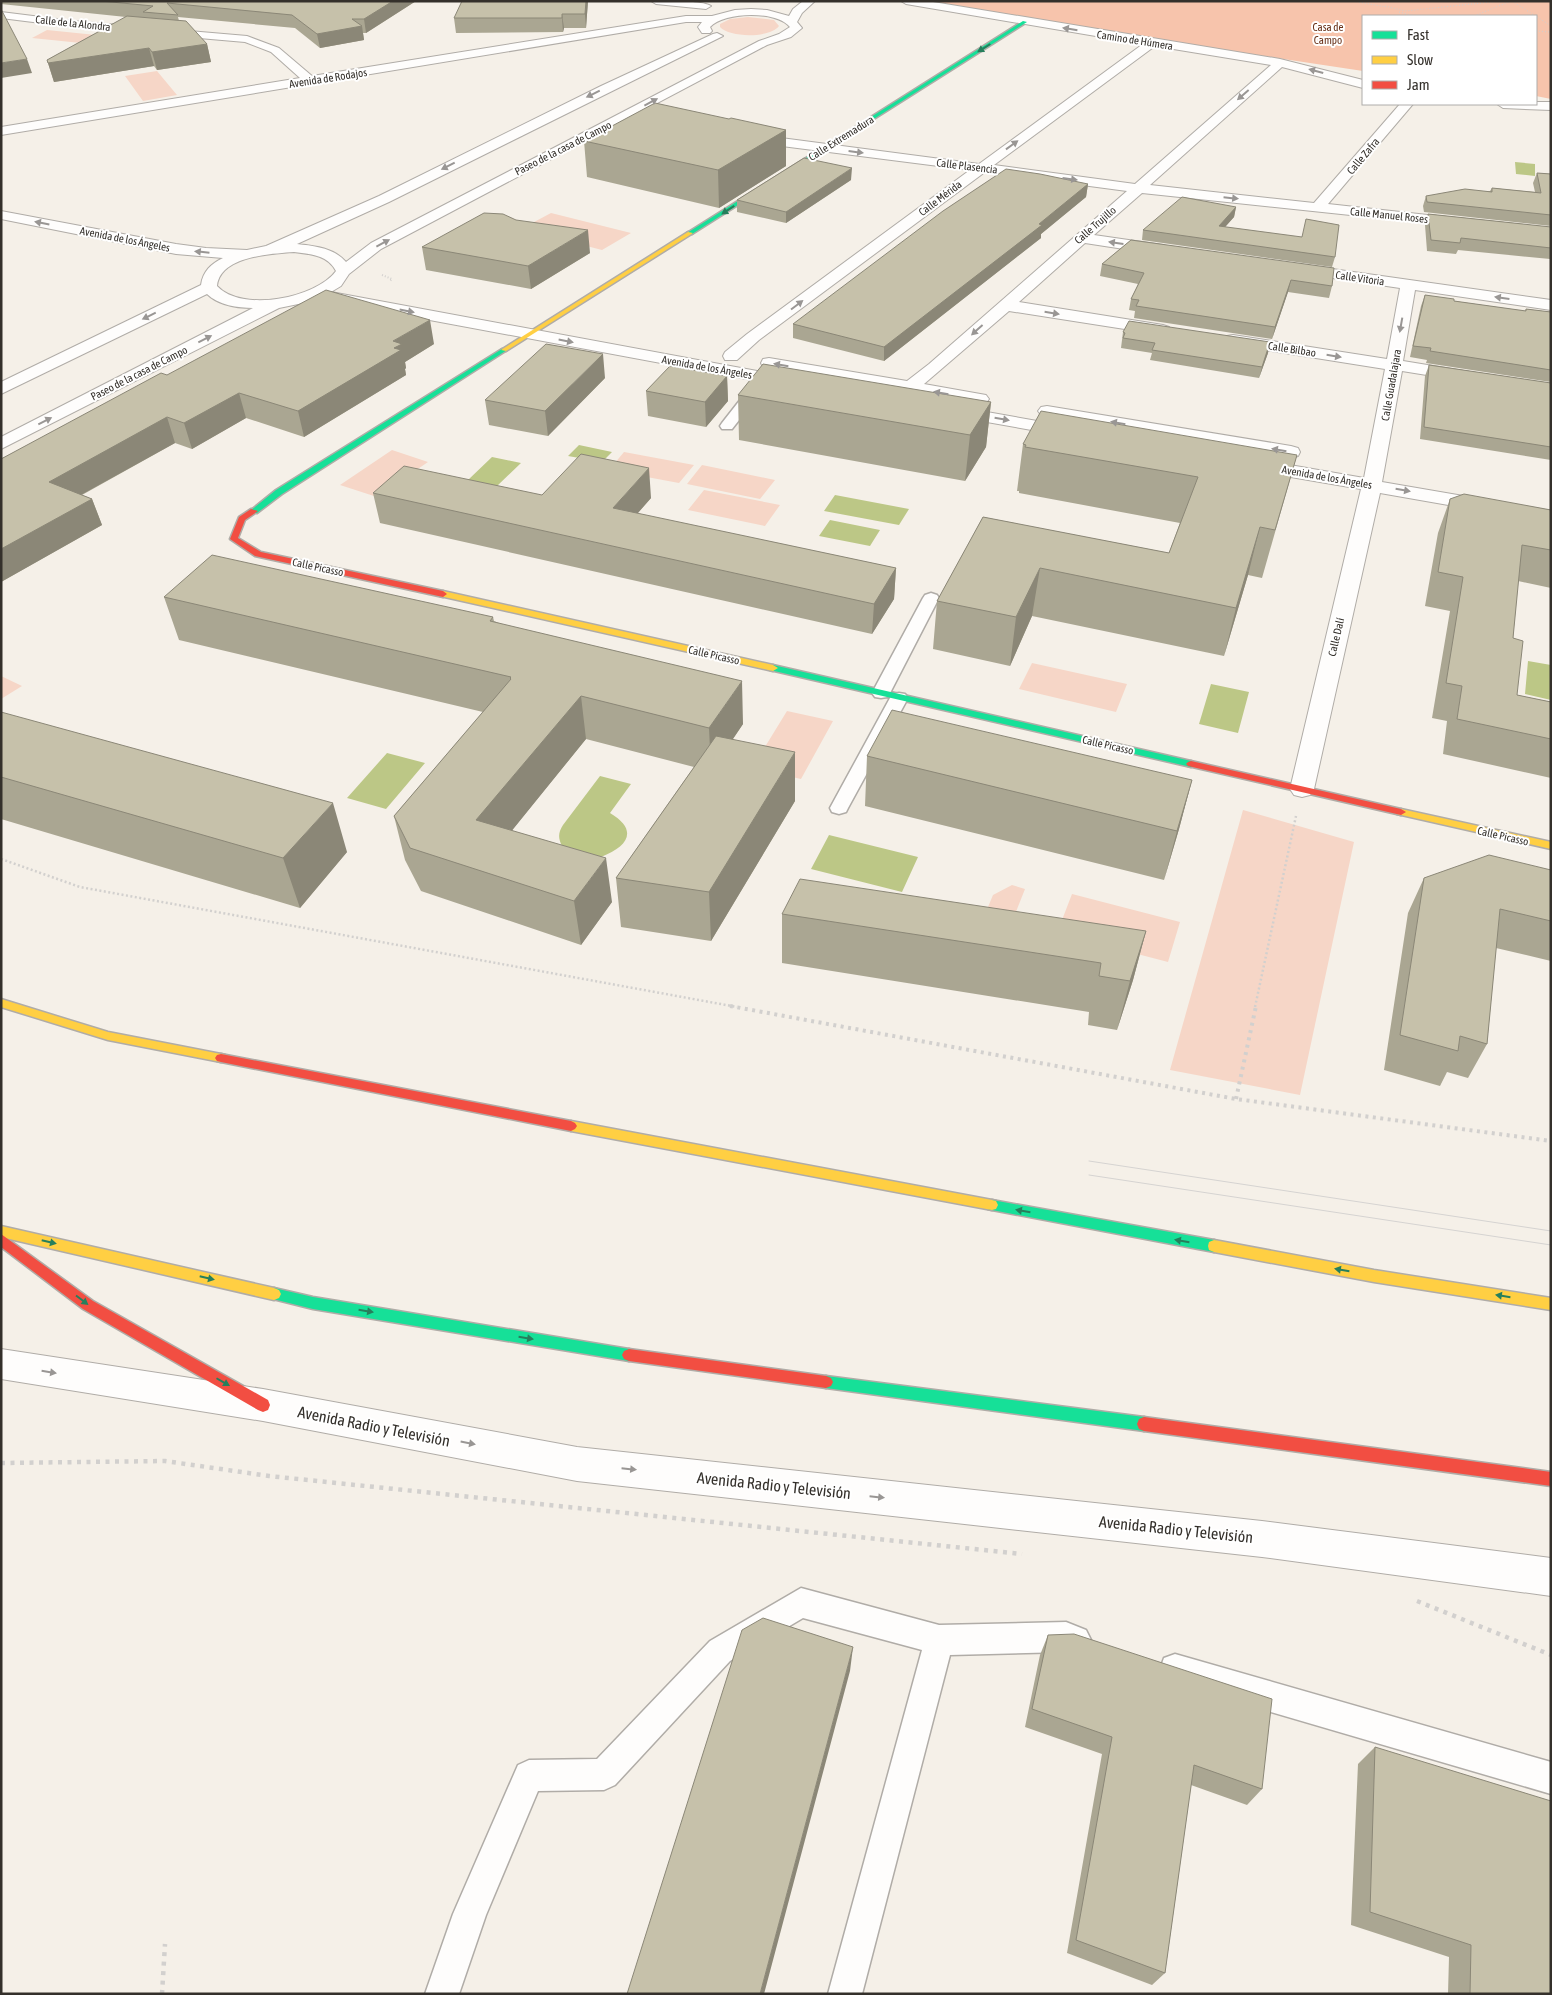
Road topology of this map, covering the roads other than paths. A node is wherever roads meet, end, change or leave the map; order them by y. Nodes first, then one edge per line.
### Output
1 (656, 1) edge
2 (810, 1) edge
3 (906, 1) edge
4 (786, 3) edge
5 (701, 5) junction
6 (746, 12) junction
7 (1, 15) edge
8 (714, 18) junction
9 (792, 20) junction
10 (1025, 22) junction
11 (654, 25) junction
12 (787, 34) junction
13 (717, 35) junction
14 (745, 40) dead end
15 (1151, 43) junction
16 (1280, 63) junction
17 (310, 81) junction
18 (1362, 84) edge
19 (1406, 105) edge
20 (1527, 105) edge
21 (1551, 106) edge
22 (617, 120) junction
23 (642, 123) edge
24 (1, 131) edge
25 (733, 136) edge
26 (826, 148) junction
27 (981, 168) junction
28 (1137, 188) junction
29 (1317, 208) junction
30 (1, 215) edge
31 (1483, 225) edge
32 (1, 230) edge
33 (1081, 238) junction
34 (79, 245) dead end
35 (272, 249) junction
36 (1177, 252) edge
37 (250, 253) junction
38 (1283, 267) edge
39 (342, 275) junction
40 (205, 278) junction
41 (1408, 285) junction
42 (307, 297) junction
43 (277, 303) junction
44 (1551, 305) edge
45 (1004, 306) junction
46 (550, 323) junction
47 (1178, 332) edge
48 (530, 335) junction
49 (1217, 338) edge
50 (731, 356) junction
51 (1394, 365) junction
52 (765, 377) junction
53 (1482, 378) edge
54 (910, 387) junction
55 (1, 389) edge
56 (728, 426) dead end
57 (1121, 441) edge
58 (1, 444) edge
59 (1311, 456) dead end
60 (1239, 462) edge
61 (1357, 464) dead end
62 (1394, 470) dead end
63 (1374, 476) junction
64 (1551, 517) edge
65 (931, 598) dead end
66 (881, 694) junction
67 (899, 698) junction
68 (1302, 789) junction
69 (839, 808) dead end
70 (1551, 846) edge
71 (1, 1003) edge
72 (1, 1231) edge
73 (1, 1239) edge
74 (1551, 1304) edge
75 (1, 1364) edge
76 (263, 1405) junction
77 (1551, 1480) edge
78 (1551, 1577) edge
79 (939, 1640) junction
80 (1104, 1648) edge
81 (1152, 1662) edge
82 (1551, 1778) edge
83 (442, 1994) edge
84 (845, 1994) edge

1 - 5 street
2 - 9 street
3 - 10 street, Camino de Húmera
4 - 6 street
5 - 6 street
5 - 8 street
6 - 8 street, Avenida de Rodajos
6 - 9 street
7 - 17 street, Calle de la Alondra
8 - 11 street, Avenida de Rodajos
8 - 13 street
9 - 12 street
15 -> 10 street, Camino de Húmera
10 -> 26 main road, Calle Extremadura
11 - 13 street, Avenida de Rodajos
11 - 17 street, Avenida de Rodajos
12 - 14 street
22 -> 12 street, Paseo de la casa de Campo
13 -> 35 street
15 - 16 street, Camino de Húmera
27 -> 15 street, Calle Mérida
18 -> 16 street, Camino de Húmera
16 -> 28 street, Calle Trujillo
17 - 24 street, Avenida de Rodajos
19 - 29 street, Calle Zafra
20 - 21 street
22 - 23 street
39 -> 22 street, Paseo de la casa de Campo
25 - 26 street, Calle Plasencia
26 -> 27 street, Calle Plasencia
26 -> 46 main road, Calle Extremadura
27 -> 28 street, Calle Plasencia
50 -> 27 street, Calle Mérida
28 -> 29 street, Calle Plasencia
28 - 33 street, Calle Trujillo
29 - 31 street, Calle Manuel Roses
37 -> 30 street, Avenida de los Ángeles
32 - 34 street, Avenida de los Ángeles
36 -> 33 street
33 - 45 street, Calle Trujillo
35 - 37 street
35 - 39 street
37 - 40 street
38 - 41 street, Calle Vitoria
39 - 42 street, Paseo de la casa de Campo
39 - 46 street, Avenida de los Ángeles
40 - 43 street
40 -> 55 street
44 -> 41 street, Calle Vitoria
41 -> 51 street, Calle Guadalajara
42 - 43 street
42 -> 48 street, Avenida de los Ángeles
58 -> 43 street, Paseo de la casa de Campo
45 -> 47 street
45 -> 54 street, Calle Trujillo
46 - 48 main road, Calle Extremadura
46 - 50 street, Avenida de los Ángeles
48 -> 52 street, Avenida de los Ángeles
48 - 66 main road, Calle Picasso
49 -> 51 street, Calle Bilbao
54 -> 50 street, Avenida de los Ángeles
51 - 53 street, Calle Bilbao
51 - 63 street, Calle Guadalajara
52 - 56 lane
52 -> 57 street, Avenida de los Ángeles
59 -> 54 street, Avenida de los Ángeles
60 - 63 street, Avenida de los Ángeles
61 - 63 street, Avenida de los Ángeles
62 - 63 street, Avenida de los Ángeles
63 -> 64 street, Avenida de los Ángeles
63 - 68 street, Calle Dalí
65 - 66 lane
66 - 67 main road, Calle Picasso
67 - 68 main road, Calle Picasso
67 - 69 lane
68 - 70 main road, Calle Picasso
74 -> 71 main road
72 -> 77 main road
73 -> 76 main road
75 -> 76 street, Avenida Radio y Televisión
76 -> 78 street, Avenida Radio y Televisión
79 - 80 lane
79 - 83 lane
79 - 84 lane
81 - 82 lane

